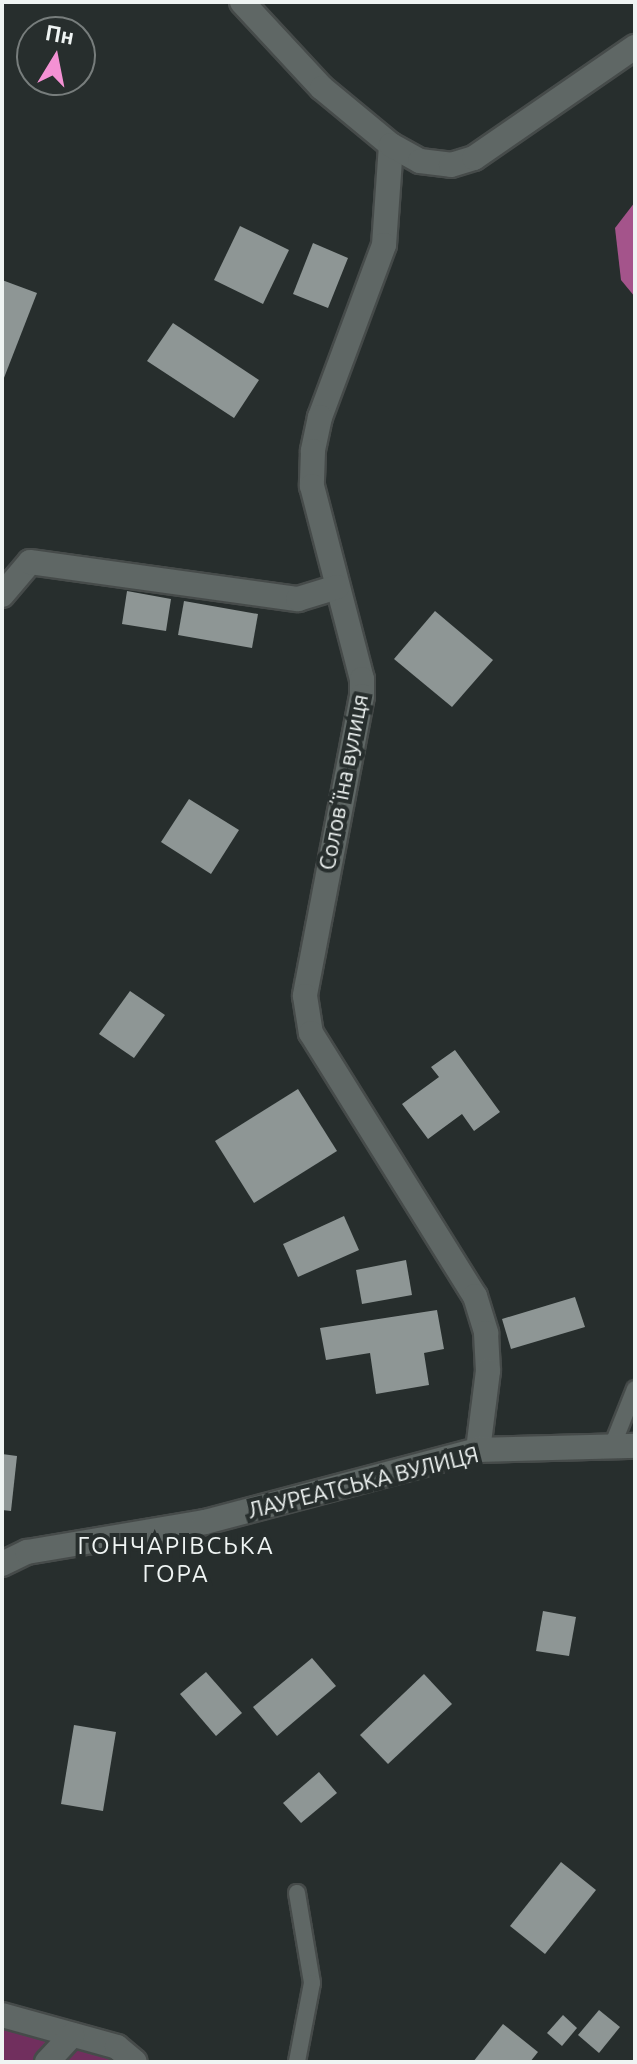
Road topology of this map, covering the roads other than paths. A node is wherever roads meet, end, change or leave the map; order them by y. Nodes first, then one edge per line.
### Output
1 (242, 2) edge
2 (635, 47) edge
3 (391, 145) junction
4 (337, 587) junction
5 (2, 595) edge
6 (635, 1389) edge
7 (624, 1445) edge
8 (478, 1450) junction
9 (2, 1564) edge
10 (297, 1893) dead end
11 (2, 2015) edge
12 (72, 2035) junction
13 (47, 2062) edge
14 (135, 2062) edge
15 (297, 2062) edge

1 - 3 street
2 - 3 street
3 - 4 street, Соловʼїна вулиця
4 - 5 street
4 - 8 street, Соловʼїна вулиця
6 - 7 lane
7 - 8 street, ЛАУРЕАТСЬКА ВУЛИЦЯ
8 - 9 street, ЛАУРЕАТСЬКА ВУЛИЦЯ
10 - 15 lane
11 - 12 street
12 - 13 street
12 - 14 street

